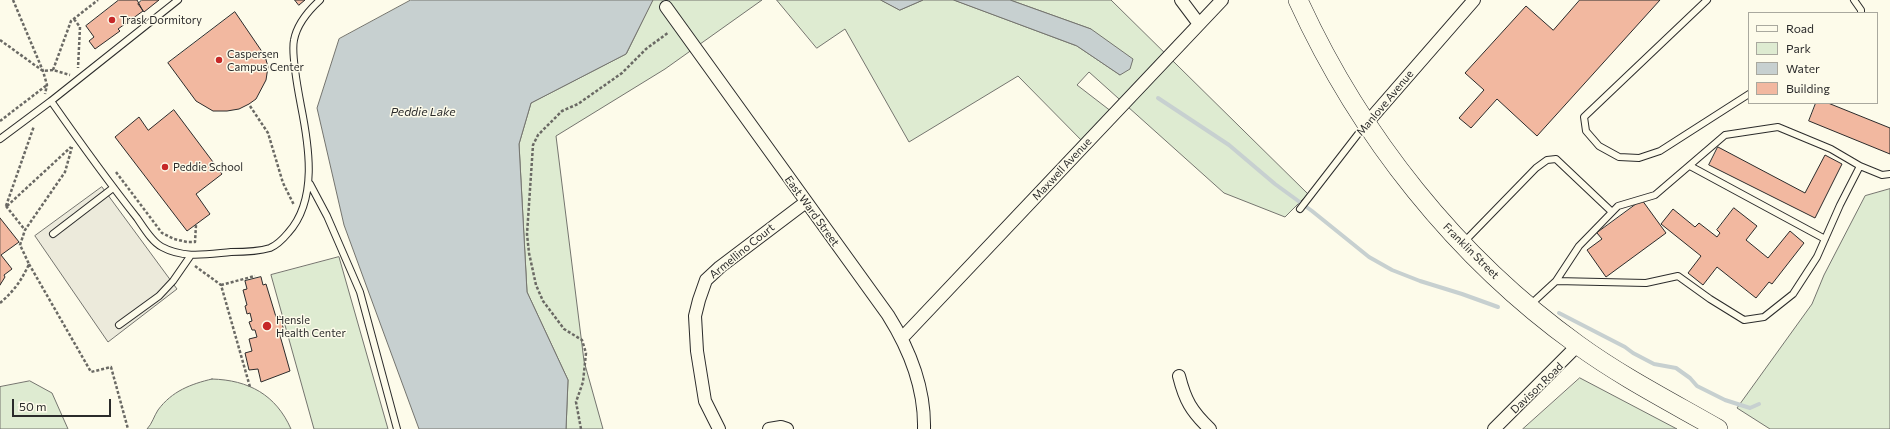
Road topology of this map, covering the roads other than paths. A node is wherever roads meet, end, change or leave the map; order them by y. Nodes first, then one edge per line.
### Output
1 (178, 0) edge
2 (320, 0) edge
3 (1181, 0) edge
4 (1222, 0) edge
5 (1298, 0) edge
6 (1474, 0) edge
7 (1707, 0) edge
8 (1854, 0) edge
9 (666, 7) dead end
10 (1860, 12) edge
11 (1199, 24) junction
12 (1748, 95) edge
13 (51, 101) junction
14 (1366, 124) junction
15 (0, 139) edge
16 (1690, 166) junction
17 (1860, 166) junction
18 (1890, 174) edge
19 (309, 183) junction
20 (113, 188) junction
21 (806, 202) junction
22 (1300, 209) dead end
23 (1612, 212) junction
24 (53, 234) dead end
25 (1825, 239) junction
26 (1462, 243) junction
27 (190, 255) junction
28 (1556, 281) junction
29 (1529, 306) junction
30 (119, 325) dead end
31 (902, 338) junction
32 (1578, 345) junction
33 (1179, 376) dead end
34 (397, 429) edge
35 (719, 429) edge
36 (769, 429) edge
37 (787, 429) edge
38 (924, 429) edge
39 (1210, 429) edge
40 (1494, 429) edge
41 (1718, 429) edge

1 - 13 lane
2 - 19 lane
3 - 11 street
4 - 11 street, Maxwell Avenue
5 - 14 main road, Franklin Street
6 - 14 street, Manlove Avenue
7 - 12 lane
8 - 10 lane
9 - 21 street, East Ward Street
11 - 31 street, Maxwell Avenue
13 - 15 lane
13 - 20 lane
14 - 22 lane, Manlove Avenue
14 - 26 main road, Franklin Street
16 - 17 lane
16 - 23 lane
16 - 25 lane
17 - 18 lane
17 - 25 lane
19 - 27 lane
19 - 34 lane
20 - 24 lane
20 - 27 lane
21 - 31 street, East Ward Street
21 - 35 street, Armellino Court
23 - 26 lane
23 - 28 lane
25 - 28 lane
26 - 29 main road, Franklin Street
27 - 30 lane
28 - 29 lane
29 - 32 main road, Franklin Street
31 - 38 street, East Ward Street
32 - 40 street, Davison Road
32 - 41 main road, Franklin Street
33 - 39 street
36 - 37 street

